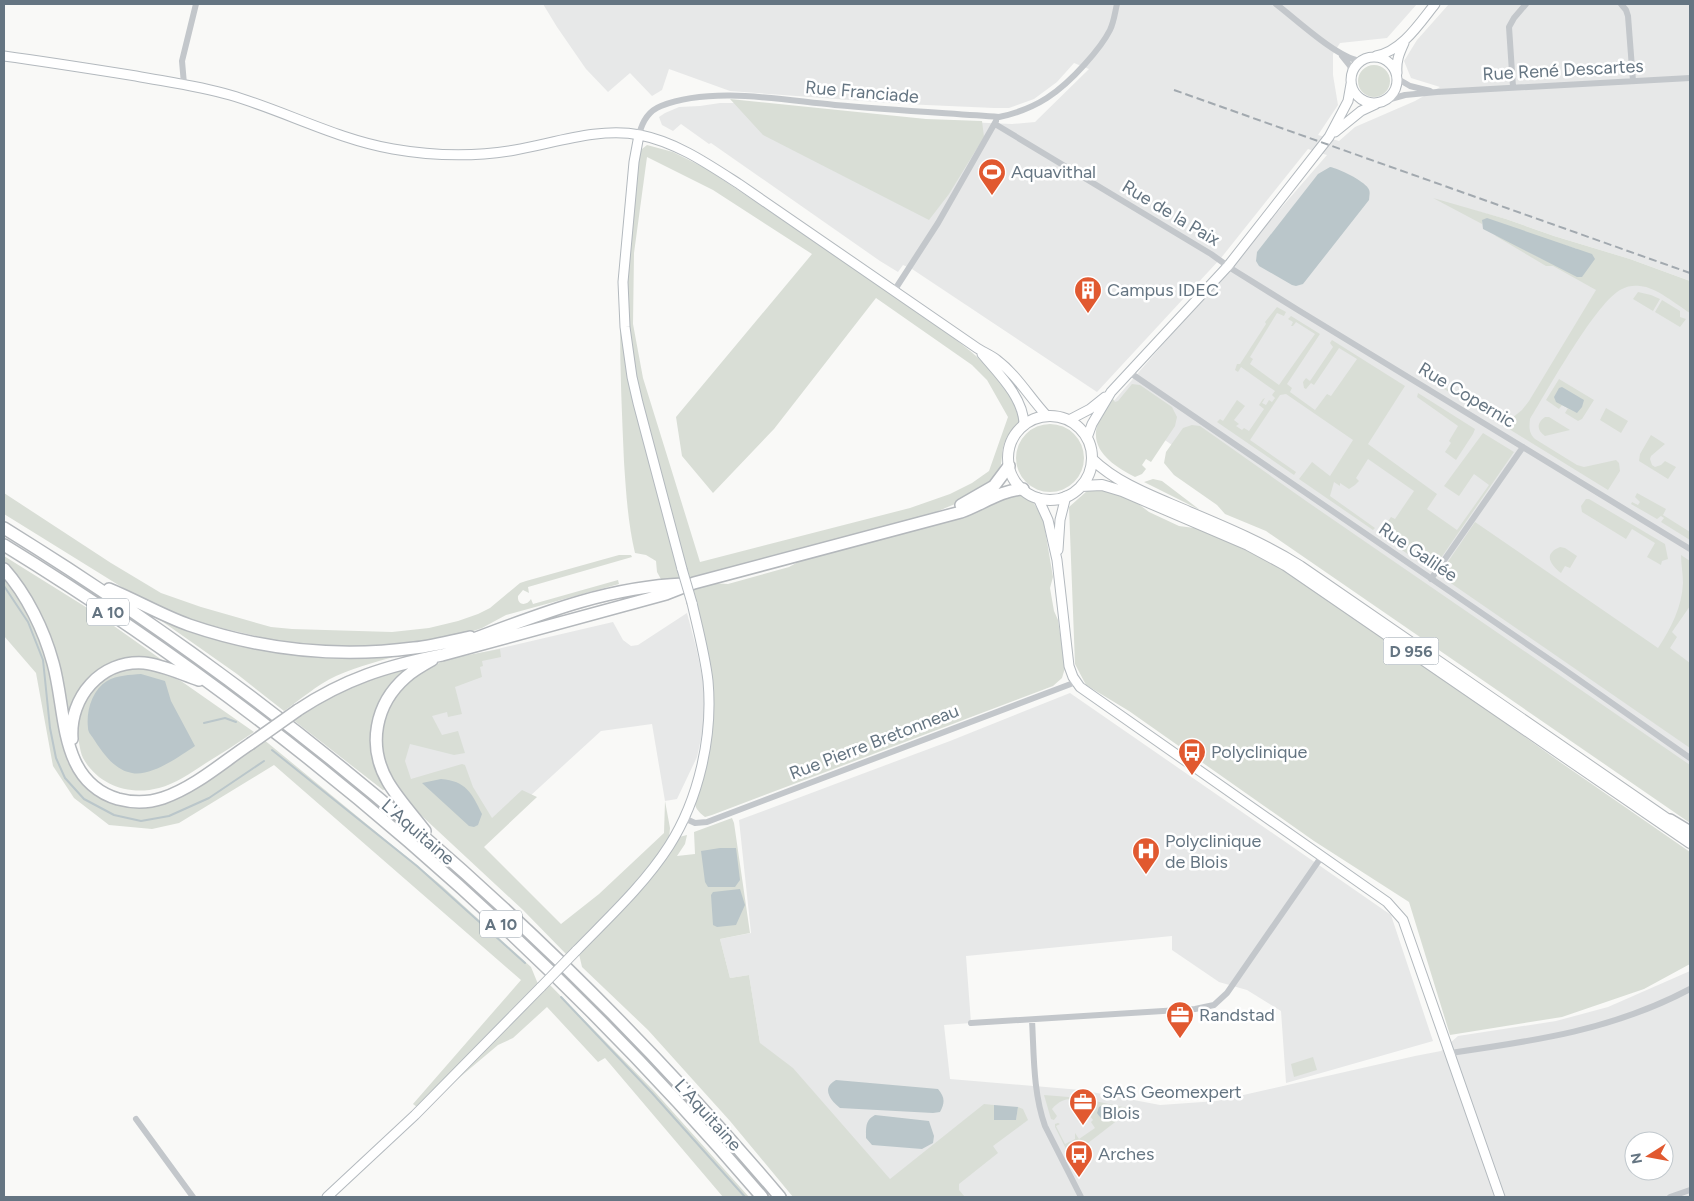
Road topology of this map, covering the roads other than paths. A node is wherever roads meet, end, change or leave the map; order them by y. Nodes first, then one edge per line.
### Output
1 (196, 4) edge
2 (1117, 4) edge
3 (1276, 4) edge
4 (1434, 4) edge
5 (1526, 4) edge
6 (1621, 4) edge
7 (1407, 37) junction
8 (1339, 53) junction
9 (4, 56) edge
10 (1373, 57) junction
11 (1360, 62) junction
12 (1352, 73) junction
13 (1397, 77) junction
14 (1690, 78) edge
15 (1632, 81) junction
16 (184, 84) junction
17 (1351, 84) junction
18 (1513, 87) junction
19 (1437, 92) junction
20 (1388, 100) junction
21 (1376, 104) junction
22 (999, 117) junction
23 (995, 124) junction
24 (639, 135) junction
25 (1329, 137) junction
26 (1228, 266) junction
27 (894, 291) junction
28 (977, 348) junction
29 (1129, 372) junction
30 (1111, 392) junction
31 (1047, 416) junction
32 (1068, 420) junction
33 (1024, 425) junction
34 (1087, 438) junction
35 (1523, 447) junction
36 (1092, 458) junction
37 (1010, 466) junction
38 (1081, 486) junction
39 (1023, 489) junction
40 (1066, 496) junction
41 (1038, 498) junction
42 (935, 519) junction
43 (4, 528) edge
44 (4, 545) edge
45 (1690, 549) edge
46 (1057, 560) junction
47 (4, 569) edge
48 (1431, 579) junction
49 (88, 582) junction
50 (694, 583) junction
51 (482, 635) junction
52 (442, 655) junction
53 (1076, 682) junction
54 (210, 684) junction
55 (297, 709) junction
56 (249, 742) junction
57 (1690, 758) edge
58 (684, 818) junction
59 (1670, 820) junction
60 (1690, 832) edge
61 (1690, 836) edge
62 (1690, 843) edge
63 (440, 850) junction
64 (1322, 856) junction
65 (1690, 989) edge
66 (1032, 1020) junction
67 (971, 1023) dead end
68 (1450, 1053) junction
69 (136, 1119) dead end
70 (1690, 1190) edge
71 (193, 1197) edge
72 (327, 1197) edge
73 (762, 1197) edge
74 (780, 1197) edge
75 (1081, 1197) edge
76 (1500, 1197) edge
77 (1670, 1197) edge

1 - 16 street
2 - 22 street, Rue Franciade
3 - 8 street
4 - 7 street
5 - 18 street
6 - 15 street
7 - 10 street
7 - 13 street
8 - 11 street
8 - 12 street
9 - 16 street
10 - 11 street
10 - 13 street
11 - 12 street
12 - 17 street
13 - 19 street, Rue René Descartes
13 - 20 street
14 - 15 street, Rue René Descartes
15 - 18 street, Rue René Descartes
16 - 24 street
17 - 21 street
17 - 25 street
18 - 19 street, Rue René Descartes
19 - 20 street, Rue René Descartes
20 - 21 street
21 - 25 street
22 - 23 street
22 - 24 street, Rue Franciade
23 - 26 street, Rue de la Paix
23 - 27 street
24 - 27 street
24 - 58 street, bridge
25 - 26 street
26 - 29 street
26 - 35 street, Rue Copernic
27 - 28 street
28 - 31 street
28 - 33 street
29 - 30 street
29 - 48 street, Rue Galilée
30 - 32 street
30 - 34 street
31 - 32 main road
31 - 33 main road
32 - 34 main road
33 - 37 main road
34 - 36 main road
35 - 45 street, Rue Copernic
35 - 48 street
36 - 38 main road
36 - 59 main road, D 956
37 - 39 main road
37 - 42 highway
38 - 40 main road
38 - 62 main road, D 956
39 - 41 main road
39 - 42 highway
40 - 41 main road
40 - 46 street
41 - 46 street
42 - 50 highway
43 - 49 highway, L'Aquitaine / A 10
44 - 54 highway, L'Aquitaine / A 10
46 - 53 street
47 - 56 highway
48 - 57 street, Rue Galilée
49 - 51 highway
49 - 63 highway, L'Aquitaine / A 10
50 - 51 highway
50 - 52 highway
51 - 55 highway
52 - 55 highway
52 - 63 highway
53 - 58 street, Rue Pierre Bretonneau
53 - 64 street
54 - 56 highway
54 - 73 highway, L'Aquitaine / A 10
55 - 56 highway, bridge
58 - 72 street, bridge
59 - 60 highway, D 956
59 - 61 main road, D 956
63 - 74 highway, L'Aquitaine / A 10
64 - 66 street
64 - 68 street
65 - 68 street
66 - 67 street
66 - 75 street
68 - 76 street
69 - 71 street
70 - 77 street

